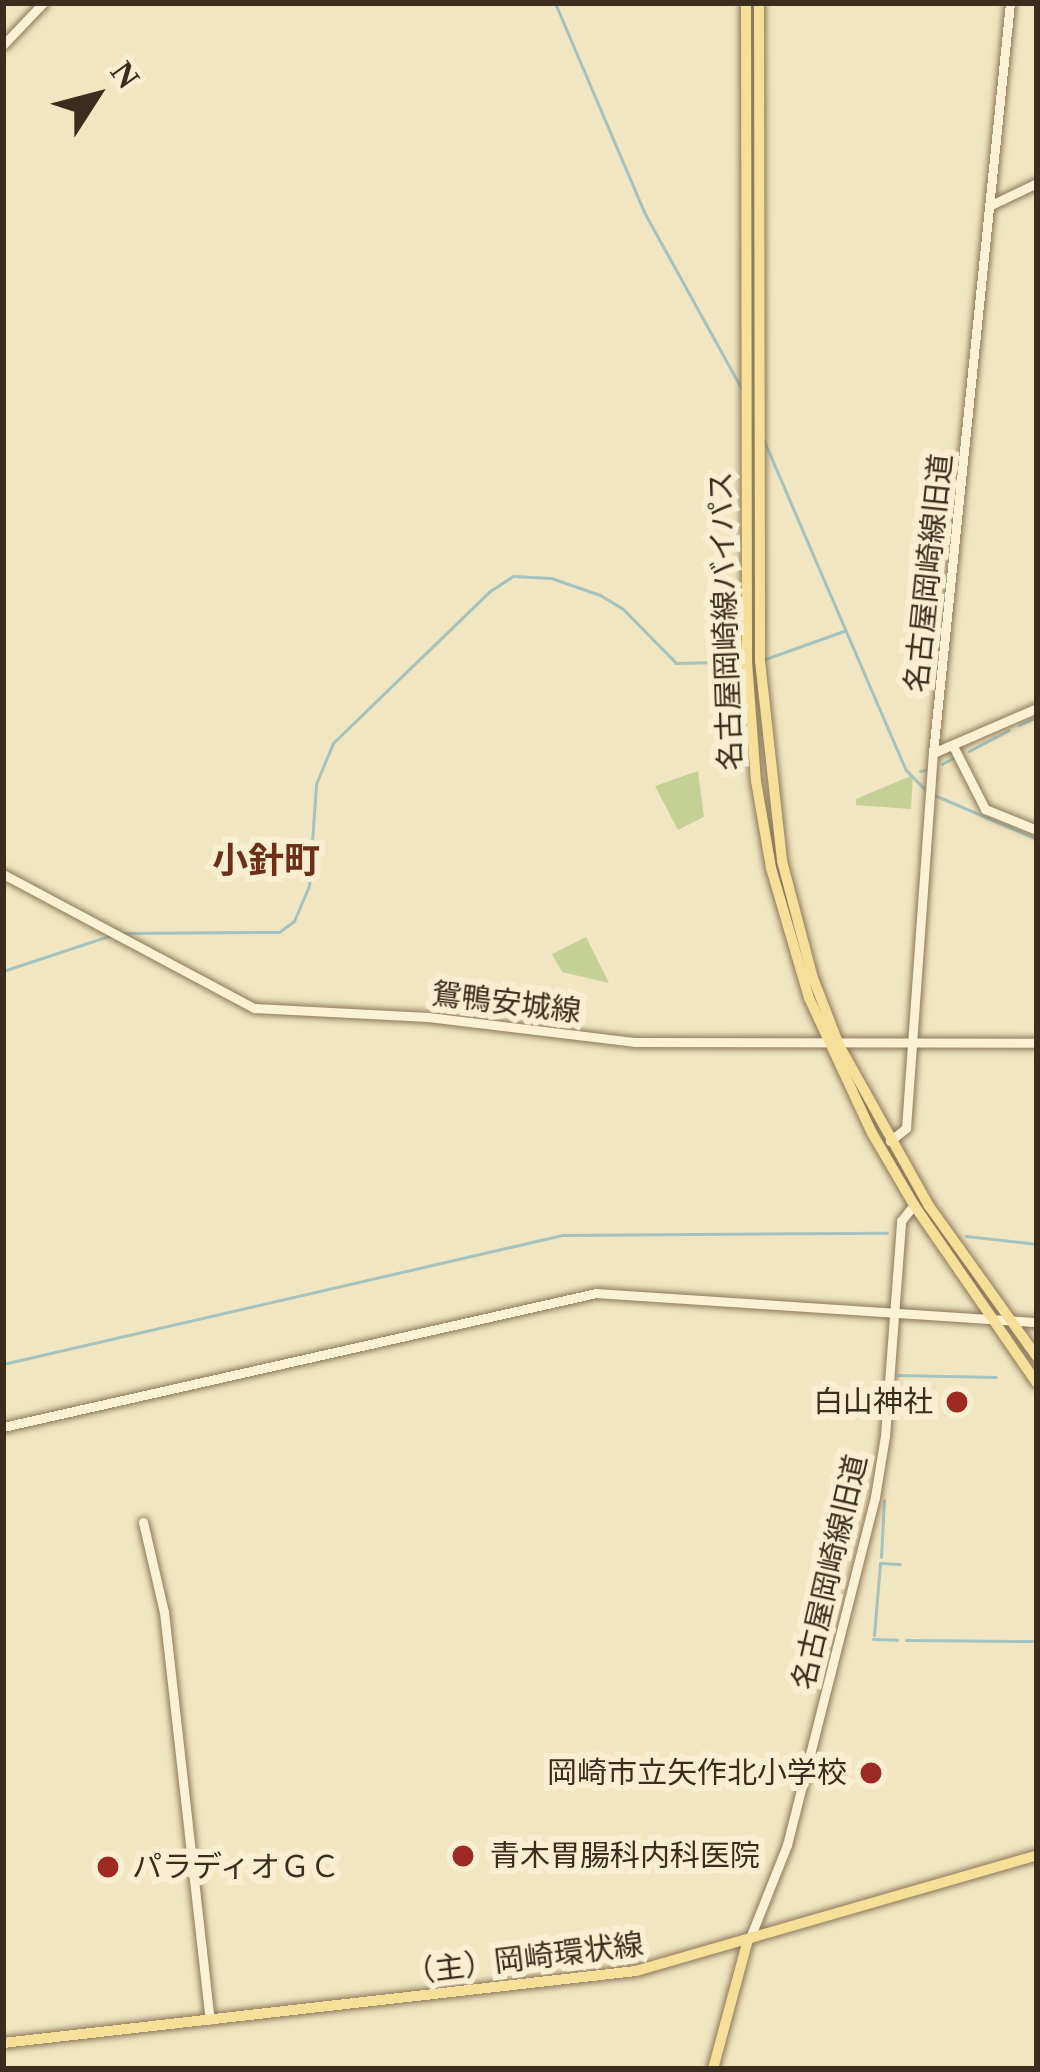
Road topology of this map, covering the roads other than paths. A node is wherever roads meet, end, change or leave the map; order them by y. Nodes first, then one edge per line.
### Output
1 (43, 3) edge
2 (746, 3) edge
3 (759, 3) edge
4 (1010, 3) edge
5 (3, 45) edge
6 (1037, 183) edge
7 (991, 205) junction
8 (757, 330) junction
9 (746, 339) junction
10 (758, 350) junction
11 (1037, 708) edge
12 (953, 746) junction
13 (933, 753) junction
14 (1037, 830) edge
15 (3, 874) edge
16 (912, 1043) junction
17 (1037, 1043) edge
18 (834, 1044) junction
19 (890, 1141) junction
20 (914, 1205) junction
21 (893, 1313) junction
22 (1001, 1320) junction
23 (1037, 1322) edge
24 (1037, 1357) edge
25 (1037, 1383) edge
26 (3, 1427) edge
27 (143, 1522) dead end
28 (1037, 1855) edge
29 (747, 1943) junction
30 (210, 2019) junction
31 (3, 2043) edge
32 (712, 2069) edge

1 - 5 street
2 - 9 main road, 名古屋岡崎線バイパス
3 - 8 main road, 名古屋岡崎線バイパス
4 - 7 street, 名古屋岡崎線旧道
6 - 7 street
7 - 13 street, 名古屋岡崎線旧道
8 - 9 main road
8 - 10 main road, 名古屋岡崎線バイパス
9 - 10 main road
9 - 18 main road, 名古屋岡崎線バイパス
10 - 18 main road, 名古屋岡崎線バイパス
11 - 12 street
12 - 13 street
12 - 14 street
13 - 16 street, 名古屋岡崎線旧道
15 - 18 street, 鴛鴨安城線
16 - 17 street, 鴛鴨安城線
16 - 18 street, 鴛鴨安城線
16 - 19 street, 名古屋岡崎線旧道
18 - 19 main road, 名古屋岡崎線バイパス
18 - 20 main road, 名古屋岡崎線バイパス
19 - 22 main road, 名古屋岡崎線バイパス
20 - 21 street, 名古屋岡崎線旧道
20 - 22 main road, 名古屋岡崎線バイパス
21 - 22 street
21 - 26 street
21 - 29 street, 名古屋岡崎線旧道
22 - 23 street
22 - 24 main road, 名古屋岡崎線バイパス
22 - 25 main road, 名古屋岡崎線バイパス
27 - 30 street
28 - 29 main road, （主）岡崎環状線
29 - 30 main road, （主）岡崎環状線
29 - 32 main road
30 - 31 main road, （主）岡崎環状線

